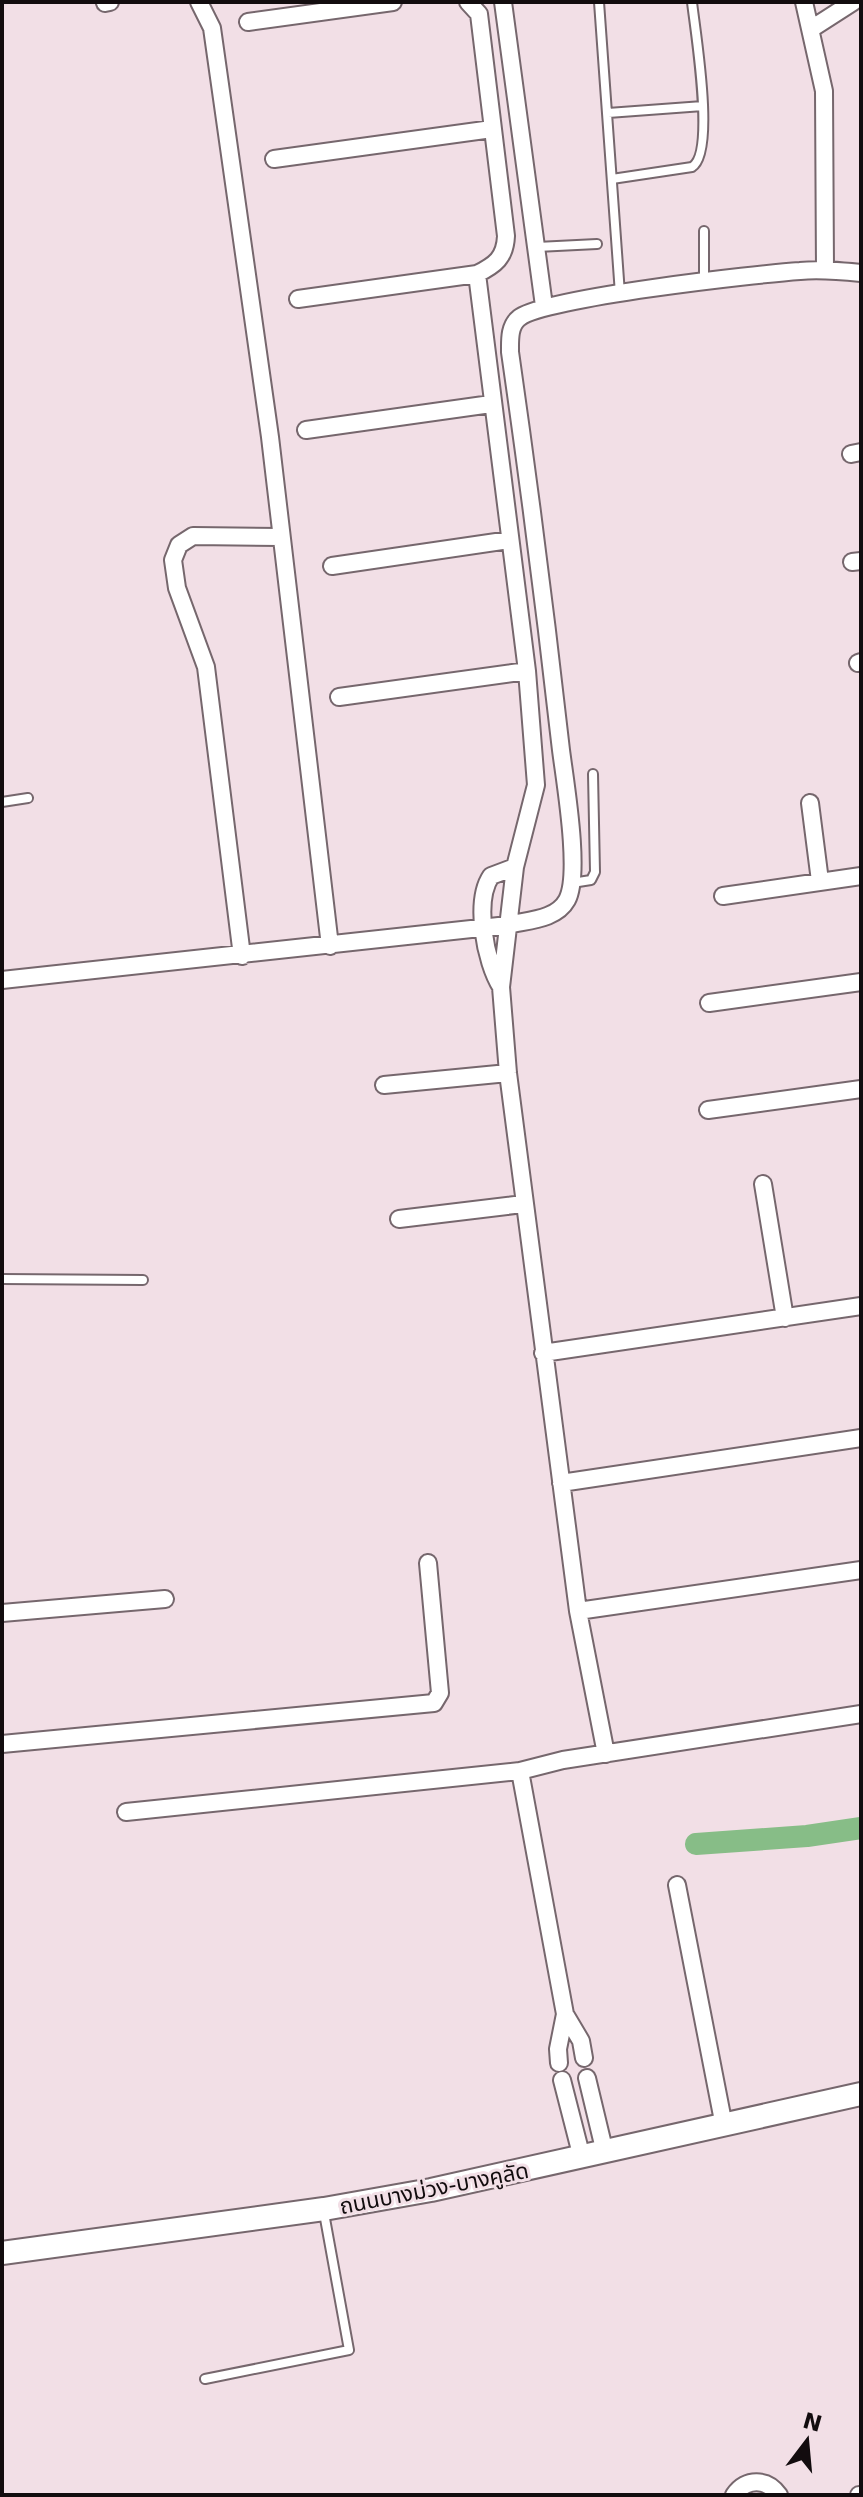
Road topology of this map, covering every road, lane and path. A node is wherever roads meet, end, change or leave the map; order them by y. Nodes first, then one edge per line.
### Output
1 (199, 2) edge
2 (393, 2) edge
3 (468, 2) edge
4 (503, 2) edge
5 (599, 2) edge
6 (692, 2) edge
7 (804, 2) edge
8 (853, 2) edge
9 (248, 22) dead end
10 (811, 29) junction
11 (703, 106) junction
12 (608, 113) junction
13 (492, 129) junction
14 (274, 159) dead end
15 (612, 179) junction
16 (704, 231) dead end
17 (597, 244) dead end
18 (537, 247) junction
19 (825, 270) junction
20 (861, 273) edge
21 (477, 274) junction
22 (704, 283) junction
23 (620, 294) junction
24 (298, 299) dead end
25 (544, 306) junction
26 (491, 404) junction
27 (306, 430) dead end
28 (280, 537) junction
29 (510, 540) junction
30 (332, 566) dead end
31 (527, 671) junction
32 (339, 697) dead end
33 (593, 774) dead end
34 (28, 798) dead end
35 (2, 802) edge
36 (810, 803) dead end
37 (515, 867) junction
38 (861, 876) edge
39 (820, 881) junction
40 (572, 883) junction
41 (723, 896) dead end
42 (508, 925) junction
43 (484, 927) junction
44 (330, 946) junction
45 (242, 956) junction
46 (2, 980) edge
47 (861, 982) edge
48 (501, 987) junction
49 (709, 1003) dead end
50 (508, 1073) junction
51 (384, 1085) dead end
52 (861, 1089) edge
53 (708, 1110) dead end
54 (763, 1184) dead end
55 (523, 1204) junction
56 (399, 1219) dead end
57 (2, 1279) edge
58 (143, 1280) dead end
59 (861, 1306) edge
60 (785, 1318) junction
61 (543, 1353) junction
62 (861, 1438) edge
63 (561, 1483) junction
64 (428, 1563) dead end
65 (861, 1570) edge
66 (165, 1599) dead end
67 (578, 1611) junction
68 (2, 1613) edge
69 (861, 1714) edge
70 (2, 1744) edge
71 (606, 1754) junction
72 (520, 1771) junction
73 (126, 1812) dead end
74 (677, 1885) dead end
75 (565, 2014) junction
76 (584, 2058) dead end
77 (587, 2078) dead end
78 (861, 2094) edge
79 (724, 2126) junction
80 (605, 2153) junction
81 (582, 2158) junction
82 (324, 2209) junction
83 (2, 2253) edge
84 (205, 2379) dead end
85 (734, 2495) edge
86 (779, 2495) edge

1 - 28 street
2 - 9 street
3 - 13 street
4 - 18 street
5 - 12 lane
6 - 11 lane
7 - 10 street
8 - 10 street
10 - 19 street
11 - 12 lane
11 - 15 lane
12 - 15 lane
13 - 14 street
13 - 21 street
15 - 23 lane
16 - 22 lane
17 - 18 lane
18 - 25 street
19 - 20 street
19 - 22 street
21 - 24 street
21 - 26 street
22 - 23 street
23 - 25 street
25 - 40 street
26 - 27 street
26 - 29 street
28 - 44 street
28 - 45 street
29 - 30 street
29 - 31 street
31 - 32 street
31 - 37 street
33 - 40 lane
34 - 35 lane
36 - 39 street
37 - 42 street
37 - 43 street
38 - 39 street
39 - 41 street
40 - 42 street
42 - 43 street
42 - 48 street
43 - 44 street
43 - 48 street
44 - 45 street
45 - 46 street
47 - 49 street
48 - 50 street
50 - 51 street
50 - 55 street
52 - 53 street
54 - 60 street
55 - 56 street
55 - 61 street
57 - 58 lane
59 - 60 street
60 - 61 street
61 - 63 street
62 - 63 street
63 - 67 street
64 - 70 street
65 - 67 street
66 - 68 street
67 - 71 street
69 - 71 street
71 - 72 street
72 - 73 street
72 - 75 street
74 - 79 street
75 - 76 street
75 - 81 street
77 - 80 street
78 - 79 street, ถนนบางม่วง-บางคูลัด
79 - 80 street, ถนนบางม่วง-บางคูลัด
80 - 81 street, ถนนบางม่วง-บางคูลัด
81 - 82 street, ถนนบางม่วง-บางคูลัด
82 - 83 street, ถนนบางม่วง-บางคูลัด
82 - 84 lane
85 - 86 street

